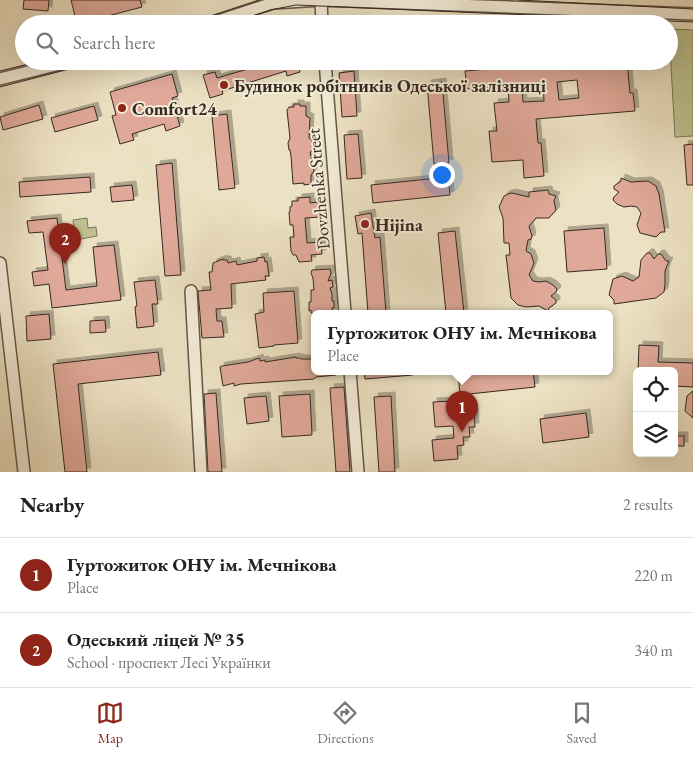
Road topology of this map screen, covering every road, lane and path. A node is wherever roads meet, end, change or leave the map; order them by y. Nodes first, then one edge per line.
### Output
1 (321, 0) edge
2 (272, 2) edge
3 (455, 3) edge
4 (693, 14) edge
5 (235, 15) edge
6 (322, 15) edge
7 (36, 70) edge
8 (326, 70) edge
9 (0, 79) edge
10 (0, 263) edge
11 (191, 292) dead end
12 (345, 310) edge
13 (350, 375) edge
14 (24, 472) edge
15 (201, 472) edge
16 (358, 472) edge

1 - 2 street
1 - 3 street
1 - 6 street
2 - 5 street
3 - 4 street
7 - 9 street
8 - 12 street, Dovzhenka Street
10 - 14 street
11 - 15 street
13 - 16 street

